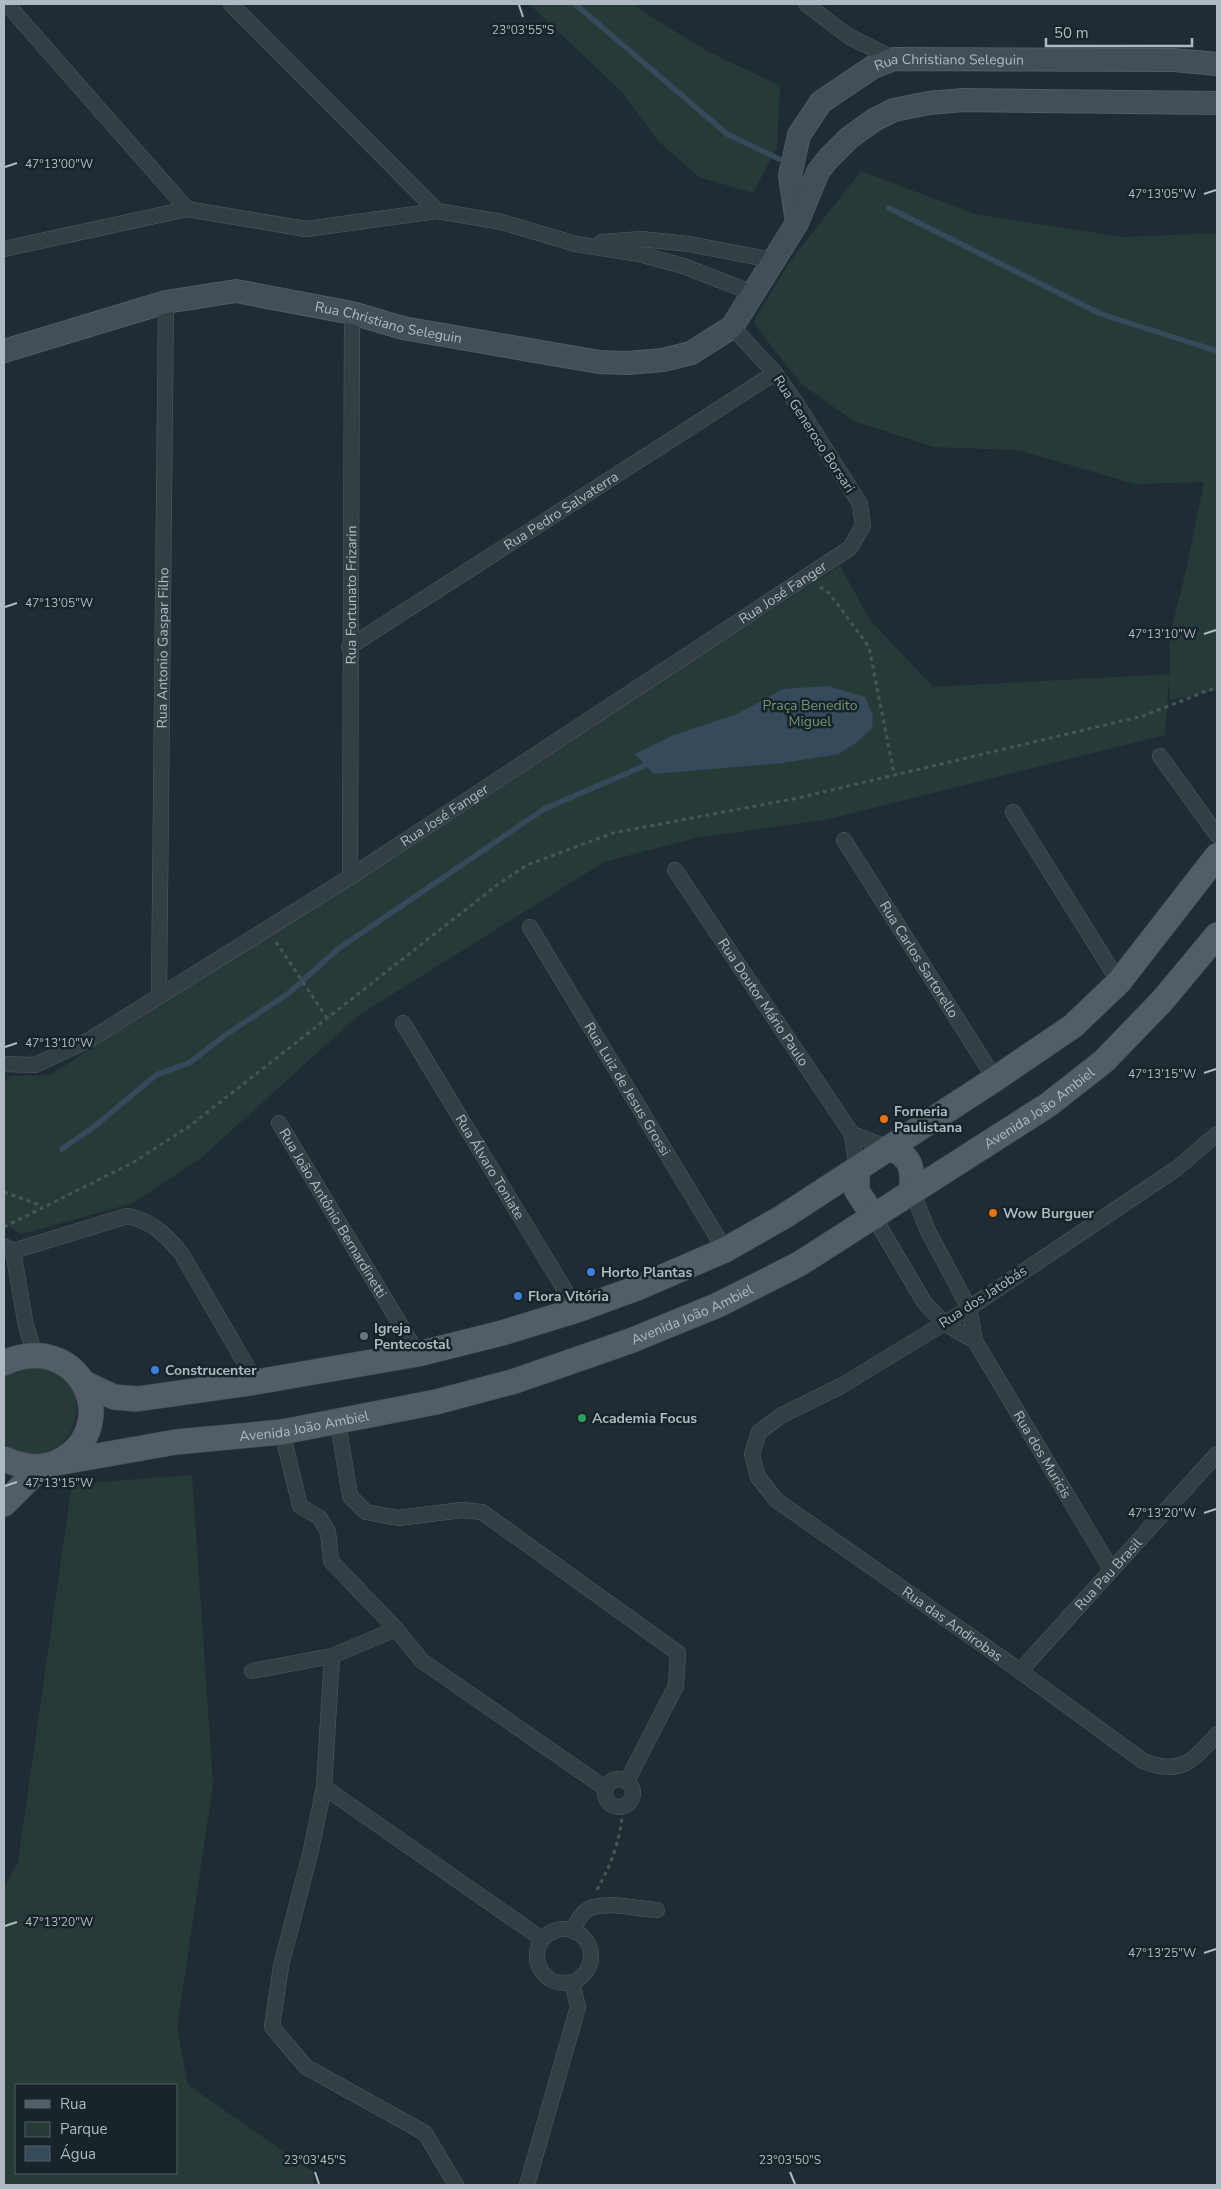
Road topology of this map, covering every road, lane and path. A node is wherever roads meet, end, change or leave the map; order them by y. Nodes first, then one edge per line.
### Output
1 (7, 4) edge
2 (232, 4) edge
3 (806, 4) edge
4 (894, 59) junction
5 (1217, 64) edge
6 (1217, 103) edge
7 (800, 135) junction
8 (828, 159) junction
9 (187, 209) junction
10 (438, 211) junction
11 (797, 223) junction
12 (576, 244) junction
13 (4, 249) edge
14 (774, 260) junction
15 (753, 293) junction
16 (166, 302) junction
17 (352, 313) junction
18 (732, 327) junction
19 (4, 351) edge
20 (775, 374) junction
21 (863, 526) joint
22 (805, 577) junction
23 (349, 647) junction
24 (1217, 686) edge
25 (1160, 756) dead end
26 (894, 774) junction
27 (1013, 812) dead end
28 (1217, 835) edge
29 (844, 840) dead end
30 (1217, 856) edge
31 (675, 870) dead end
32 (350, 877) junction
33 (530, 927) dead end
34 (267, 928) junction
35 (1217, 935) edge
36 (1119, 982) junction
37 (159, 996) junction
38 (327, 1018) junction
39 (402, 1023) dead end
40 (4, 1064) edge
41 (995, 1079) junction
42 (279, 1123) dead end
43 (852, 1134) junction
44 (1217, 1134) edge
45 (889, 1148) junction
46 (857, 1169) junction
47 (912, 1191) junction
48 (4, 1192) edge
49 (42, 1206) junction
50 (874, 1217) junction
51 (4, 1227) edge
52 (8, 1249) edge
53 (725, 1250) junction
54 (969, 1308) junction
55 (577, 1310) junction
56 (944, 1323) junction
57 (975, 1341) junction
58 (35, 1354) junction
59 (418, 1354) junction
60 (4, 1363) edge
61 (256, 1382) junction
62 (84, 1383) junction
63 (338, 1423) junction
64 (282, 1432) junction
65 (752, 1454) joint
66 (1217, 1454) edge
67 (4, 1459) edge
68 (49, 1466) junction
69 (5, 1502) edge
70 (1111, 1569) junction
71 (396, 1629) junction
72 (332, 1656) junction
73 (252, 1671) dead end
74 (1020, 1671) junction
75 (1217, 1734) edge
76 (627, 1781) junction
77 (324, 1787) junction
78 (605, 1788) junction
79 (623, 1807) junction
80 (592, 1907) junction
81 (657, 1910) dead end
82 (573, 1930) junction
83 (542, 1940) junction
84 (572, 1982) junction
85 (456, 2185) edge
86 (527, 2185) edge

1 - 9 street
2 - 10 street
3 - 4 street
4 - 5 main road, Rua Christiano Seleguin
4 - 7 main road, Rua Christiano Seleguin
6 - 8 main road, Rua Christiano Seleguin
7 - 8 main road
7 - 11 main road, Rua Christiano Seleguin
8 - 11 main road, Rua Christiano Seleguin
9 - 10 street
9 - 13 street
10 - 12 street
11 - 14 main road, Rua Christiano Seleguin
12 - 14 street
12 - 15 street
14 - 15 main road, Rua Christiano Seleguin
15 - 18 main road, Rua Christiano Seleguin
16 - 17 main road, Rua Christiano Seleguin
16 - 19 main road, Rua Christiano Seleguin
16 - 37 street, Rua Antonio Gaspar Filho
17 - 18 main road, Rua Christiano Seleguin
17 - 23 street, Rua Fortunato Frizarin
18 - 20 street, Rua Generoso Borsari
20 - 21 street, Rua Generoso Borsari
20 - 23 street, Rua Pedro Salvaterra
21 - 22 street, Rua José Fanger
22 - 26 path
22 - 32 street, Rua José Fanger
23 - 32 street, Rua Fortunato Frizarin
24 - 26 path
25 - 28 street
26 - 38 path
27 - 36 street
29 - 41 street, Rua Carlos Sartorello
30 - 36 main road
31 - 43 street, Rua Doutor Mário Paulo
32 - 34 street, Rua José Fanger
33 - 53 street, Rua Luiz de Jesus Grossi
34 - 37 street, Rua José Fanger
34 - 38 path
35 - 47 main road, Avenida João Ambiel
36 - 41 main road
37 - 40 street, Rua José Fanger
38 - 49 path
39 - 55 street, Rua Álvaro Toniate
41 - 45 main road
42 - 59 street, Rua João Antônio Bernardinetti
43 - 45 street
43 - 46 street, Rua Doutor Mário Paulo
44 - 54 street, Rua dos Jatobás
45 - 46 main road
45 - 47 main road
46 - 50 main road
46 - 53 main road
47 - 50 main road, Avenida João Ambiel
47 - 54 street, Rua dos Muricis
48 - 49 path
49 - 51 path
50 - 56 street, Rua dos Muricis
50 - 63 main road, Avenida João Ambiel
52 - 58 street
52 - 61 street
53 - 55 main road
54 - 56 street, Rua dos Jatobás
54 - 57 street, Rua dos Muricis
55 - 59 main road
56 - 57 street, Rua dos Muricis
56 - 65 street, Rua dos Jatobás
57 - 70 street, Rua dos Muricis
58 - 60 main road
58 - 62 main road
59 - 61 main road
61 - 62 main road
62 - 68 main road
63 - 64 main road, Avenida João Ambiel
63 - 76 street
64 - 68 main road, Avenida João Ambiel
64 - 71 street
65 - 74 street, Rua das Andirobas
66 - 70 street, Rua Pau Brasil
67 - 68 main road, Avenida João Ambiel
68 - 69 main road
70 - 74 street, Rua Pau Brasil
71 - 72 street
71 - 78 street
72 - 73 street
72 - 77 street
74 - 75 street, Rua das Andirobas
76 - 78 street
76 - 79 street
77 - 83 street
77 - 85 street
78 - 79 street
79 - 80 path
80 - 81 street
80 - 82 street
82 - 83 street
82 - 84 street
83 - 84 street
84 - 86 street

